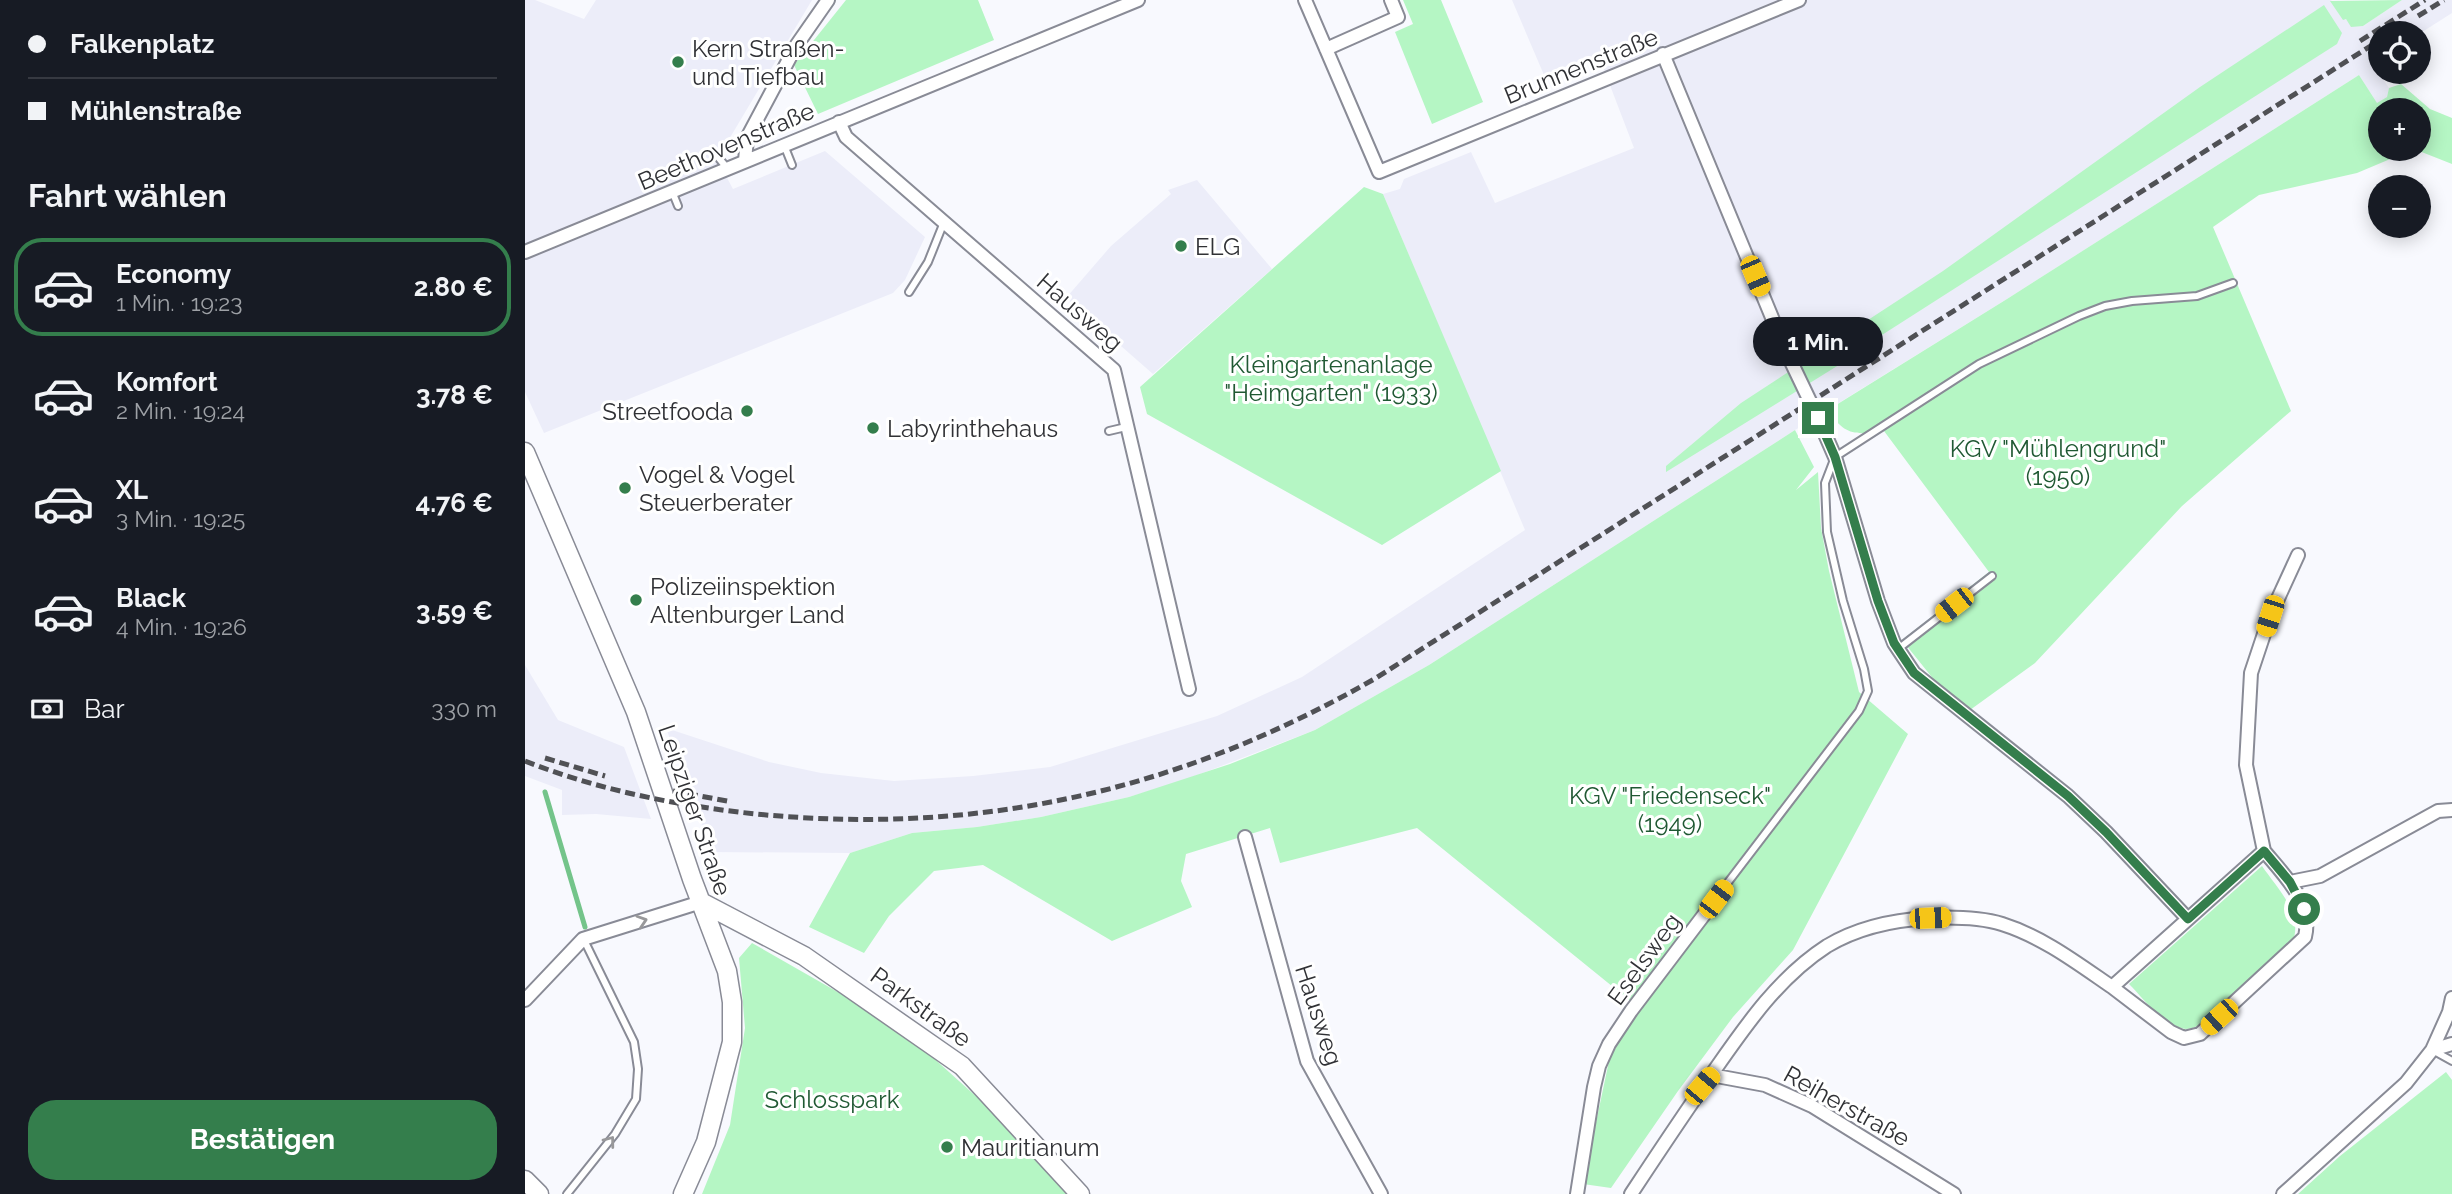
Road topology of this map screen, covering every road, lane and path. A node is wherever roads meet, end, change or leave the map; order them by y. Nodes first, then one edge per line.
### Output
1 (828, 0) edge
2 (1138, 0) edge
3 (1305, 0) edge
4 (1391, 0) edge
5 (1799, 0) edge
6 (1326, 49) junction
7 (1663, 54) junction
8 (839, 122) junction
9 (784, 145) junction
10 (713, 151) dead end
11 (745, 161) junction
12 (792, 165) dead end
13 (727, 168) junction
14 (672, 191) junction
15 (678, 206) dead end
16 (944, 222) junction
17 (525, 252) edge
18 (2233, 283) dead end
19 (909, 292) dead end
20 (1126, 427) junction
21 (1109, 431) dead end
22 (525, 452) edge
23 (1835, 457) junction
24 (2298, 555) dead end
25 (1992, 576) dead end
26 (1898, 649) junction
27 (1189, 689) dead end
28 (2452, 810) edge
29 (1245, 837) dead end
30 (2264, 851) junction
31 (2290, 882) junction
32 (1716, 899) joint
33 (701, 902) junction
34 (2188, 919) junction
35 (583, 939) junction
36 (2112, 987) junction
37 (2452, 998) edge
38 (525, 1000) edge
39 (2452, 1044) edge
40 (2432, 1051) junction
41 (2452, 1061) edge
42 (1711, 1075) junction
43 (525, 1180) edge
44 (539, 1194) edge
45 (567, 1194) edge
46 (683, 1194) edge
47 (1080, 1194) edge
48 (1381, 1194) edge
49 (1577, 1194) edge
50 (1631, 1194) edge
51 (1954, 1194) edge
52 (2283, 1194) edge

1 - 11 street
2 - 8 street, Beethovenstraße
3 - 6 street
4 - 6 street
5 - 7 street, Brunnenstraße
6 - 7 street, Brunnenstraße
7 - 23 street, bridge
8 - 9 street, Beethovenstraße
8 - 16 street, Hausweg
9 - 11 street, Beethovenstraße
9 - 12 lane
10 - 13 lane
11 - 13 street, Beethovenstraße
13 - 14 street, Beethovenstraße
14 - 15 lane
14 - 17 street, Beethovenstraße
16 - 19 lane
16 - 20 street, Hausweg
18 - 23 lane
20 - 21 lane
20 - 27 street, Hausweg
22 - 33 street, Leipziger Straße
23 - 26 street
23 - 32 lane, Eselsweg
24 - 30 street
25 - 26 lane
26 - 34 street
28 - 31 street
29 - 48 street, Hausweg
30 - 31 street
30 - 34 street
31 - 36 street
32 - 49 street, Eselsweg
35 -> 33 street
33 - 46 street, Leipziger Straße
33 - 47 street, Parkstraße
34 - 36 street
35 - 38 street
45 -> 35 lane
36 - 42 street
37 - 40 street
39 - 40 street
40 - 41 lane
40 - 52 street
42 - 50 street
42 - 51 street, Reiherstraße
43 - 44 street

